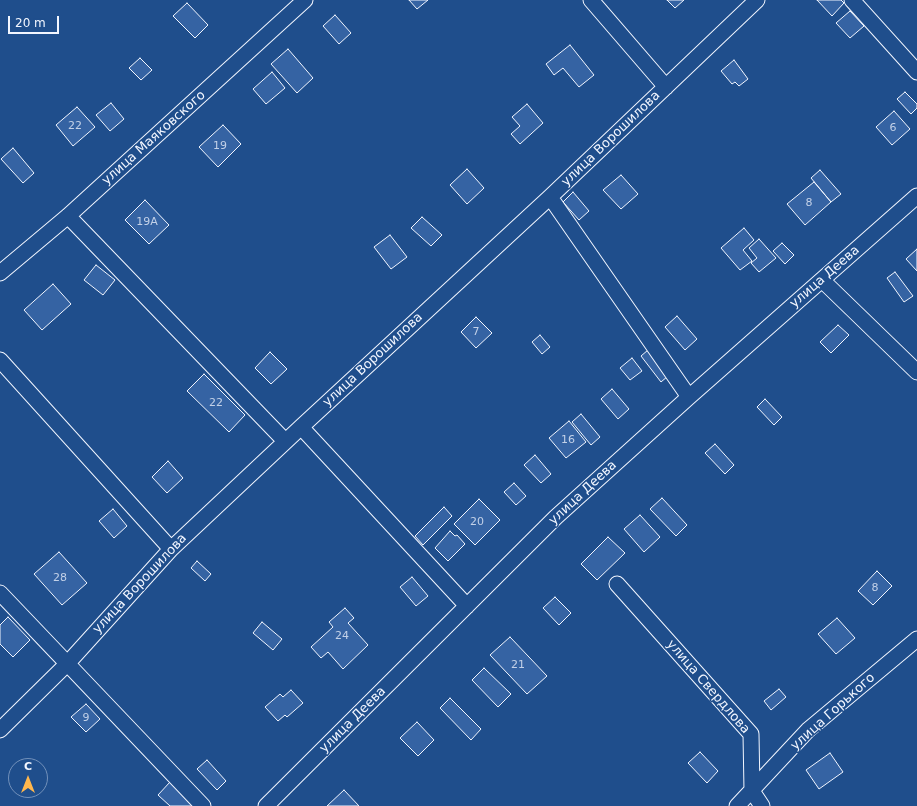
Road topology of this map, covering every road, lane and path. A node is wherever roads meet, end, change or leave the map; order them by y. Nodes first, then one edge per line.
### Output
1 (305, 0) edge
2 (591, 0) edge
3 (757, 0) edge
4 (852, 0) edge
5 (917, 72) edge
6 (666, 87) junction
7 (917, 196) edge
8 (550, 197) junction
9 (68, 216) junction
10 (0, 273) edge
11 (822, 280) junction
12 (0, 360) edge
13 (917, 372) edge
14 (689, 397) junction
15 (301, 427) junction
16 (285, 441) junction
17 (170, 549) junction
18 (617, 584) dead end
19 (0, 593) edge
20 (467, 606) junction
21 (917, 639) edge
22 (68, 664) junction
23 (0, 730) edge
24 (752, 791) junction
25 (203, 806) edge
26 (266, 806) edge
27 (737, 806) edge
28 (762, 806) edge

1 - 9 street, улица Маяковского
2 - 6 street
3 - 6 street, улица Ворошилова
4 - 5 street
6 - 8 street, улица Ворошилова
7 - 11 street, улица Деева
8 - 14 street
8 - 15 street, улица Ворошилова
9 - 10 street, улица Маяковского
9 - 16 street
11 - 13 street
11 - 14 street, улица Деева
12 - 17 street
14 - 20 street, улица Деева
15 - 16 street, улица Ворошилова
15 - 20 street
16 - 17 street, улица Ворошилова
17 - 22 street, улица Ворошилова
18 - 24 street, улица Свердлова
19 - 22 street
20 - 26 street, улица Деева
21 - 24 street, улица Горького
22 - 23 street, улица Ворошилова
22 - 25 street
24 - 27 street, улица Горького
24 - 28 street

